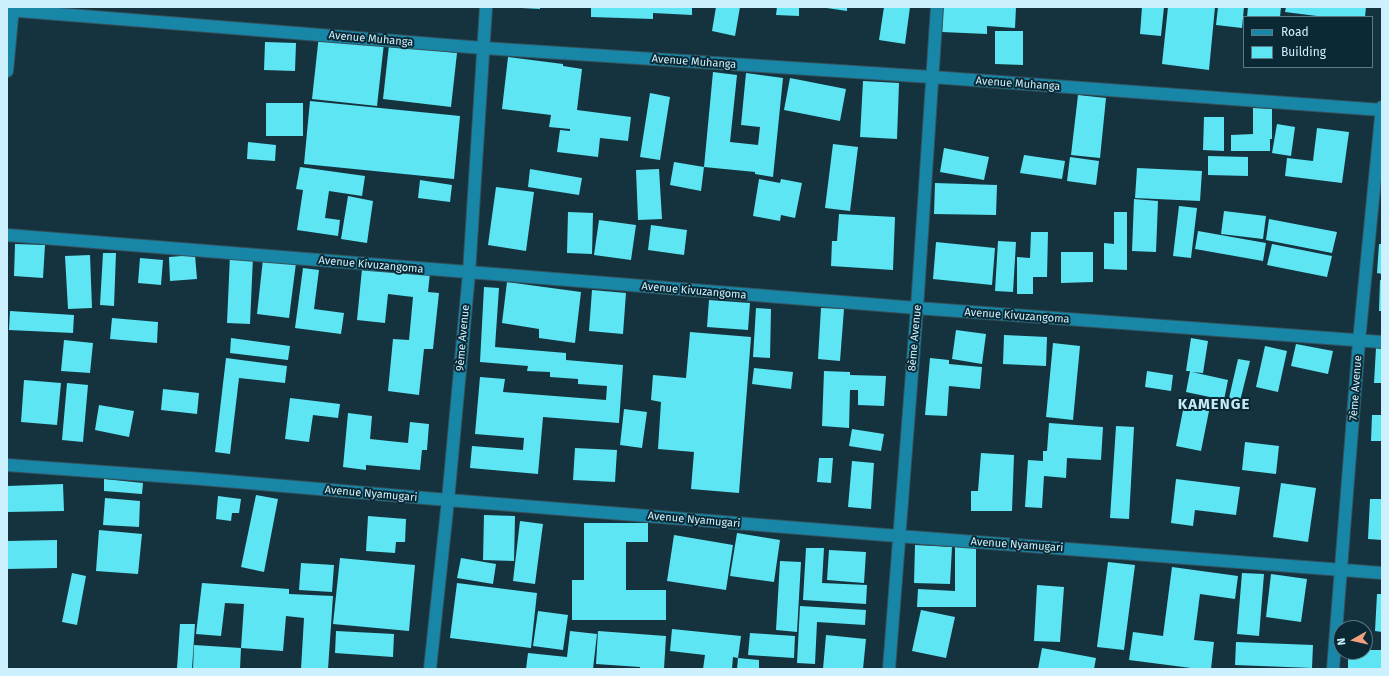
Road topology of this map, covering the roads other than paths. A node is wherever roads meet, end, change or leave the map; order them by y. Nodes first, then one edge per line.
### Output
1 (486, 7) edge
2 (937, 7) edge
3 (11, 9) edge
4 (484, 48) junction
5 (7, 71) edge
6 (932, 77) junction
7 (1382, 107) edge
8 (1382, 110) edge
9 (7, 235) edge
10 (469, 273) junction
11 (917, 308) junction
12 (1359, 341) junction
13 (1382, 342) edge
14 (7, 465) edge
15 (448, 500) junction
16 (898, 536) junction
17 (1341, 570) junction
18 (1382, 573) edge
19 (430, 669) edge
20 (888, 669) edge
21 (1333, 669) edge

1 - 4 street, 9ème Avenue
2 - 6 street, 8ème Avenue
3 - 4 street, Avenue Muhanga
3 - 5 street
4 - 6 street, Avenue Muhanga
4 - 10 street, 9ème Avenue
6 - 8 street, Avenue Muhanga
6 - 11 street, 8ème Avenue
7 - 8 street, 7ème Avenue
8 - 12 street, 7ème Avenue
9 - 10 street, Avenue Kivuzangoma
10 - 11 street, Avenue Kivuzangoma
10 - 15 street, 9ème Avenue
11 - 12 street, Avenue Kivuzangoma
11 - 16 street, 8ème Avenue
12 - 13 street, Avenue Kivuzangoma
12 - 17 street, 7ème Avenue
14 - 15 street, Avenue Nyamugari
15 - 16 street, Avenue Nyamugari
15 - 19 street, 9ème Avenue
16 - 17 street, Avenue Nyamugari
16 - 20 street, 8ème Avenue
17 - 18 street, Avenue Nyamugari
17 - 21 street, 7ème Avenue

